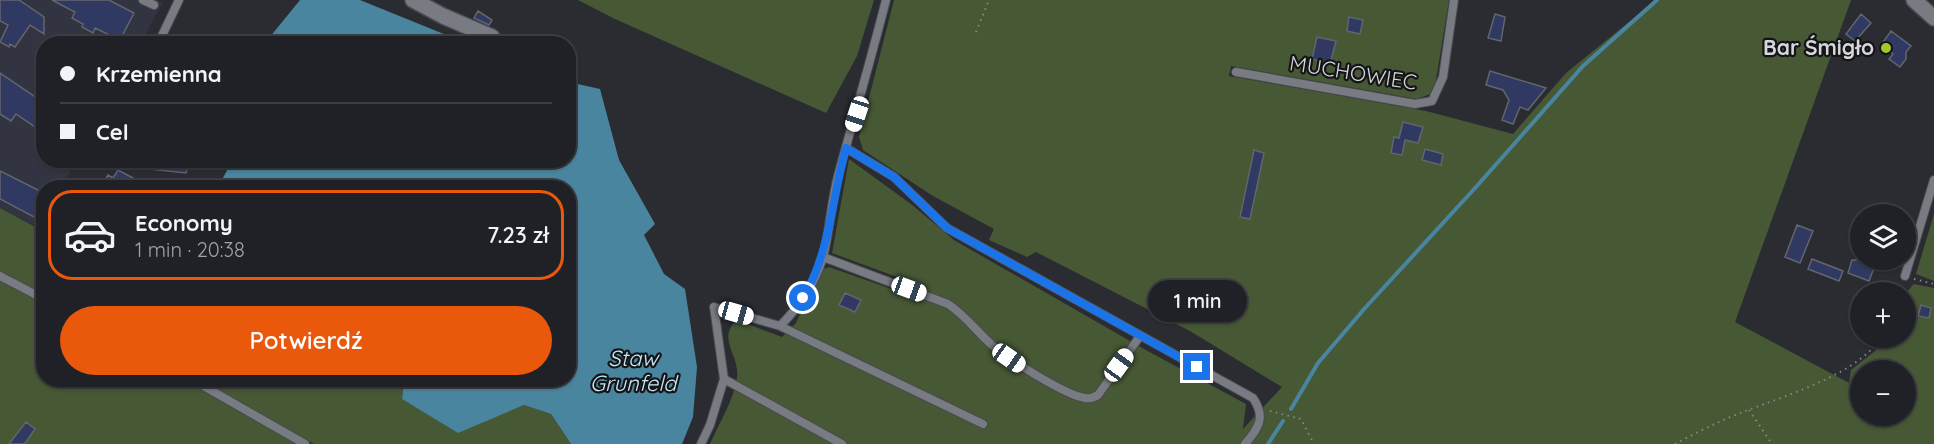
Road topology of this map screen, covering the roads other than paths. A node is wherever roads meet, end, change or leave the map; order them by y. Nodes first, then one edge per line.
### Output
1 (143, 0) edge
2 (178, 0) edge
3 (413, 0) edge
4 (886, 0) edge
5 (1454, 0) edge
6 (1914, 0) edge
7 (154, 5) dead end
8 (1934, 18) edge
9 (162, 36) edge
10 (490, 36) edge
11 (1236, 72) dead end
12 (846, 148) junction
13 (1934, 180) edge
14 (823, 258) junction
15 (0, 276) edge
16 (1905, 276) dead end
17 (36, 295) edge
18 (780, 326) junction
19 (1140, 336) junction
20 (724, 379) junction
21 (205, 387) edge
22 (983, 424) dead end
23 (305, 444) edge
24 (701, 444) edge
25 (842, 444) edge
26 (1245, 444) edge

1 - 7 lane
2 - 9 lane
3 - 10 street
4 - 12 lane
5 - 11 lane, MUCHOWIEC
6 - 8 street
12 - 14 lane
12 - 19 lane
13 - 16 lane
14 - 18 lane
14 - 19 lane
15 - 17 lane
18 - 20 lane
18 - 22 lane
19 - 26 lane
20 - 24 lane
20 - 25 lane
21 - 23 lane

